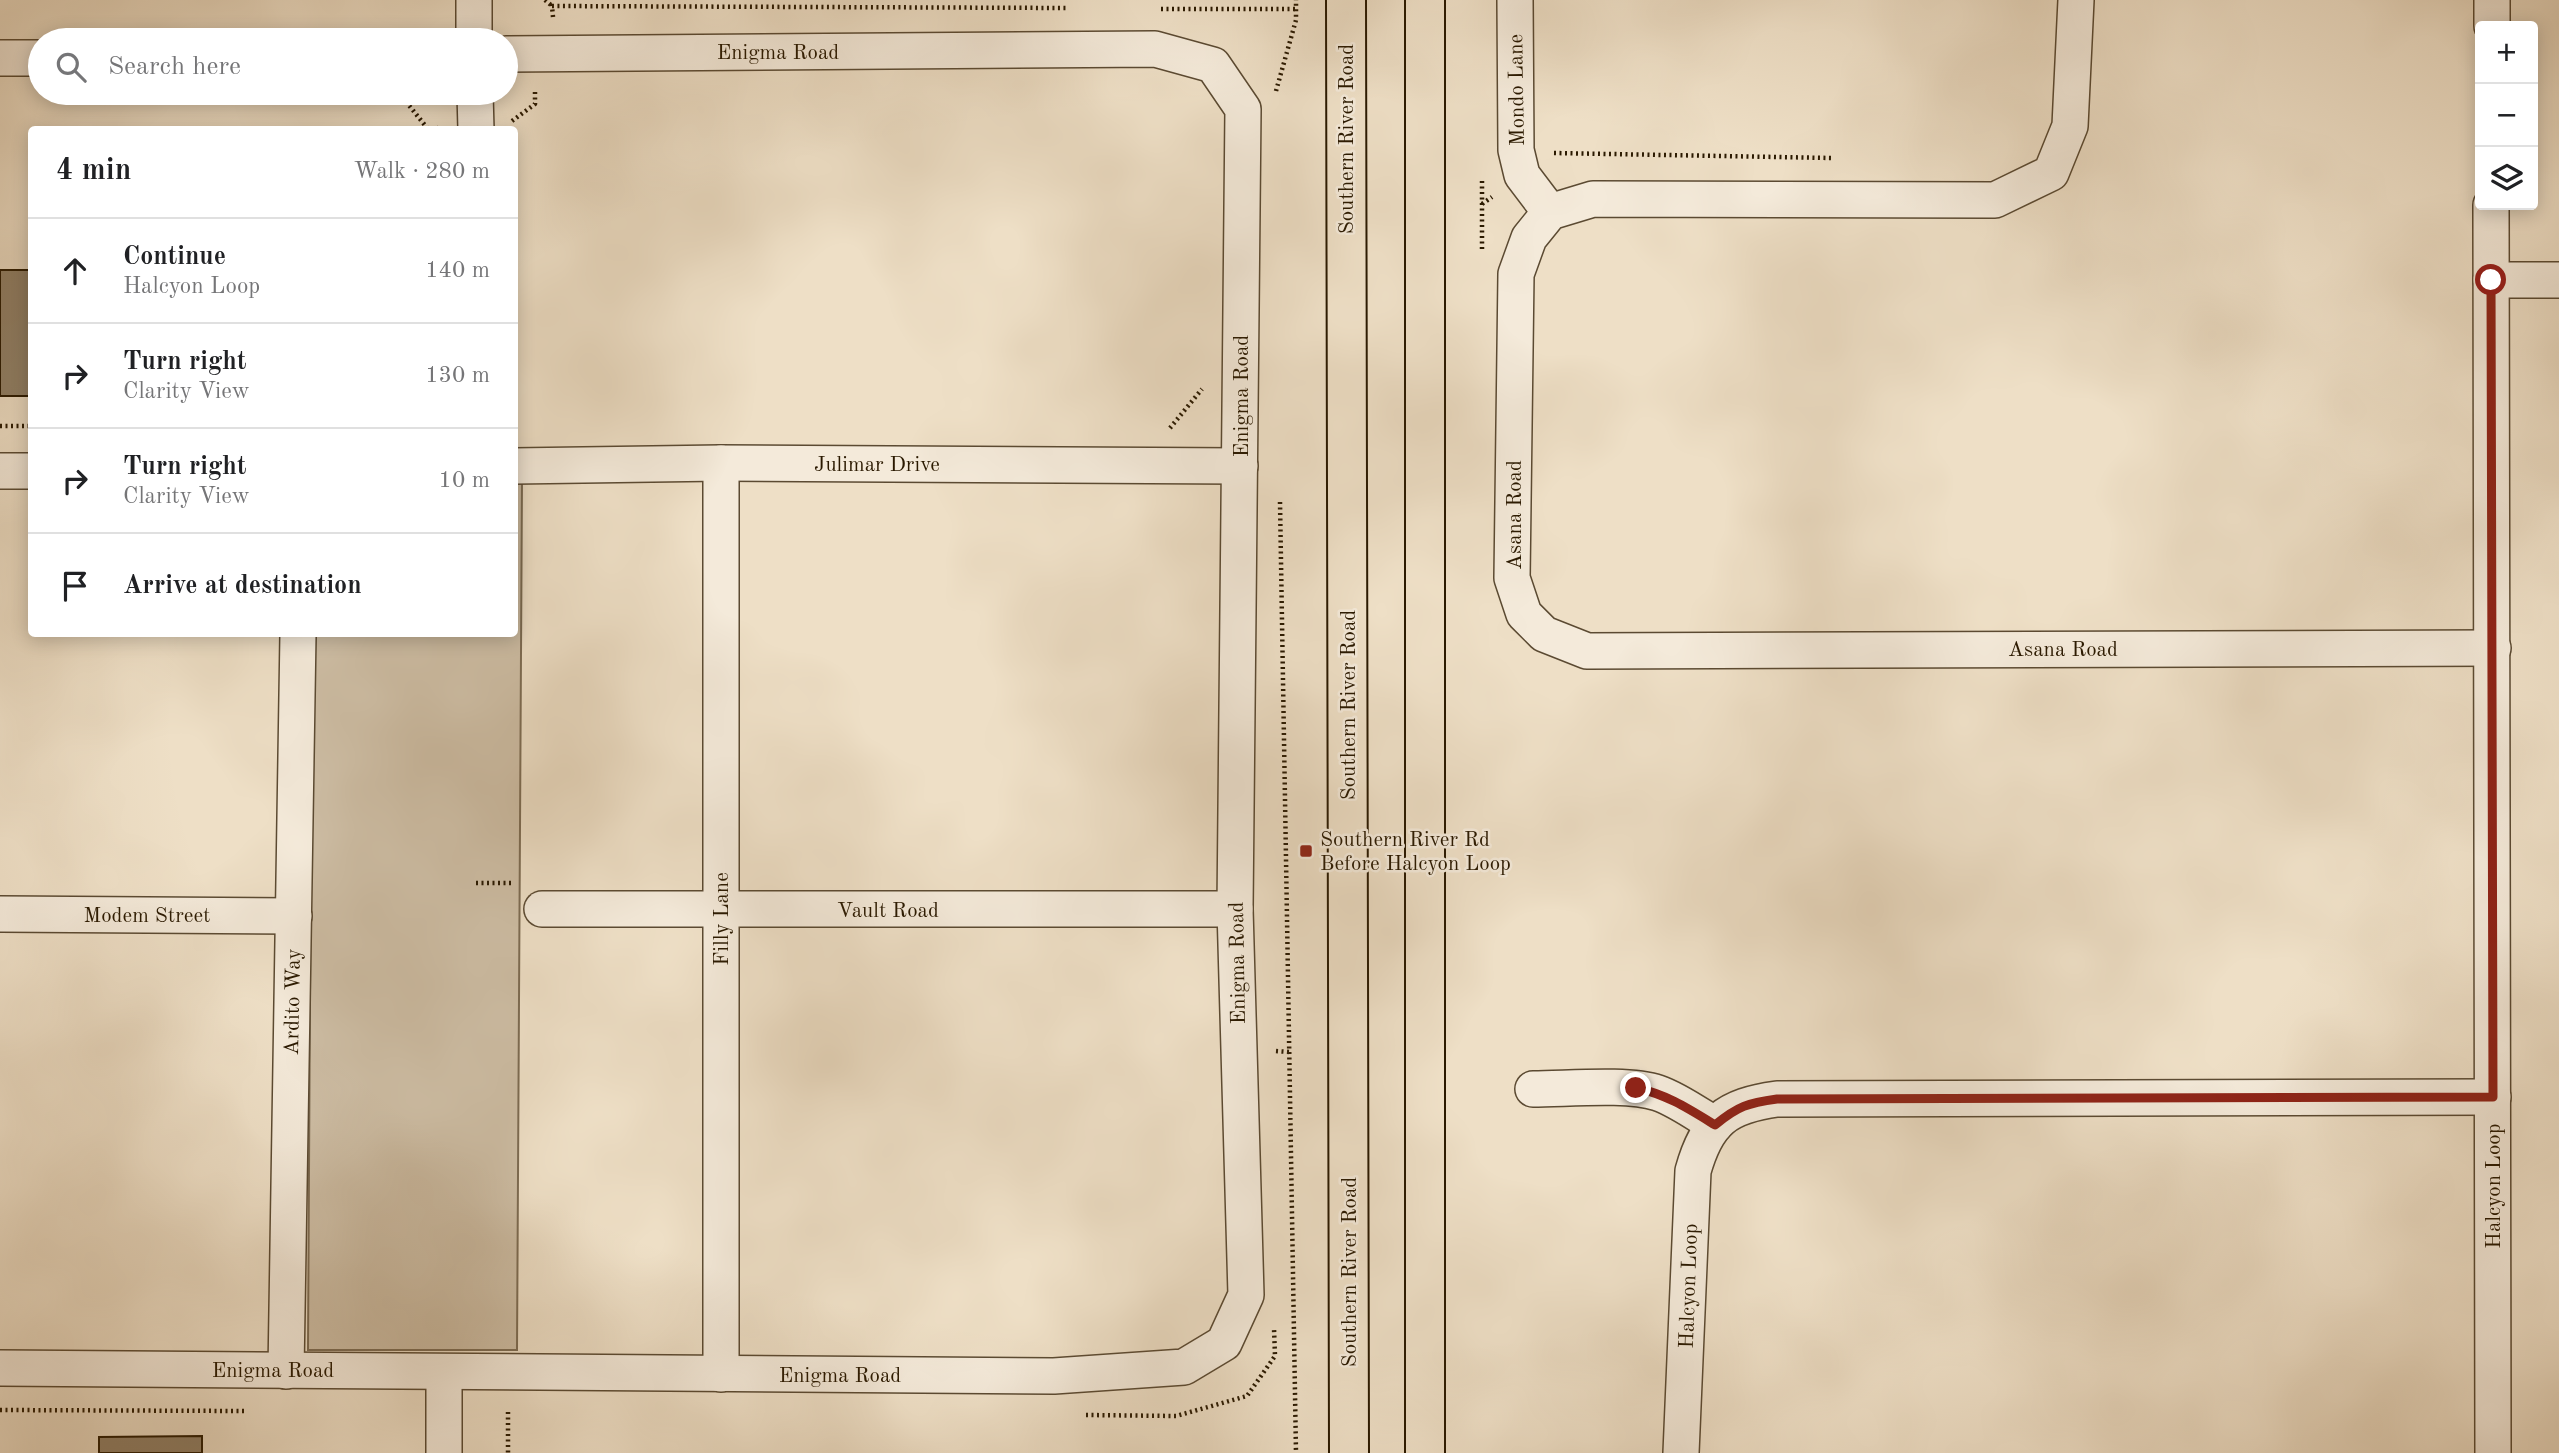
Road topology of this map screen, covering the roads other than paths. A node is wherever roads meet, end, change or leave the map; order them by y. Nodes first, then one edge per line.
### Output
1 (474, 0) edge
2 (1346, 0) edge
3 (1424, 0) edge
4 (1515, 0) edge
5 (2076, 0) edge
6 (2492, 0) edge
7 (2492, 21) edge
8 (474, 28) edge
9 (518, 54) edge
10 (0, 58) edge
11 (28, 58) edge
12 (475, 105) edge
13 (476, 126) edge
14 (2491, 210) edge
15 (1550, 212) junction
16 (2491, 280) junction
17 (2559, 280) edge
18 (721, 463) junction
19 (518, 466) edge
20 (1240, 466) junction
21 (0, 471) edge
22 (28, 471) edge
23 (298, 637) edge
24 (2493, 648) junction
25 (542, 909) dead end
26 (1235, 909) junction
27 (721, 911) junction
28 (0, 914) edge
29 (294, 916) junction
30 (1534, 1089) dead end
31 (2493, 1097) junction
32 (1715, 1125) junction
33 (0, 1368) edge
34 (286, 1371) junction
35 (444, 1372) junction
36 (721, 1374) junction
37 (444, 1453) edge
38 (1349, 1453) edge
39 (1425, 1453) edge
40 (1681, 1453) edge
41 (2493, 1453) edge

1 - 8 street
2 - 38 main road, Southern River Road
3 - 39 main road
4 - 15 street, Mondo Lane
5 - 15 street
6 - 7 street
9 - 20 street, Enigma Road
10 - 11 street
12 - 13 street
14 - 16 street, Halcyon Loop
15 - 24 street, Asana Road
16 - 17 street
16 - 24 street, Halcyon Loop
18 - 19 street, Julimar Drive
18 - 20 street, Julimar Drive
18 - 27 street, Filly Lane
20 - 26 street, Enigma Road
21 - 22 street
23 - 29 street, Ardito Way
24 - 31 street, Halcyon Loop
25 - 27 street, Vault Road
26 - 27 street, Vault Road
26 - 36 street, Enigma Road
27 - 36 street, Filly Lane
28 - 29 street, Modem Street
29 - 34 street, Ardito Way
30 - 32 street
31 - 32 street
31 - 41 street, Halcyon Loop
32 - 40 street, Halcyon Loop
33 - 34 street, Enigma Road
34 - 35 street, Enigma Road
35 - 36 street, Enigma Road
35 - 37 street

